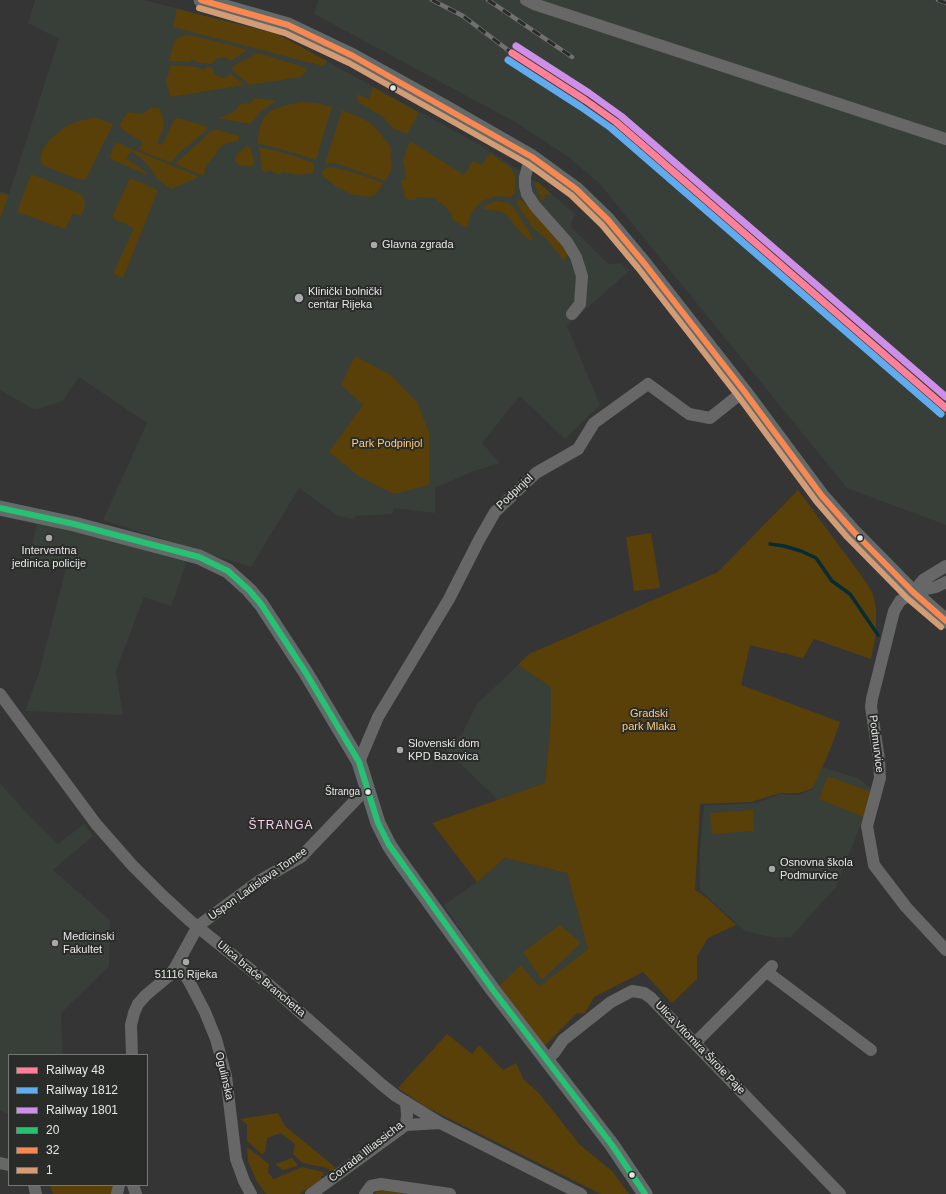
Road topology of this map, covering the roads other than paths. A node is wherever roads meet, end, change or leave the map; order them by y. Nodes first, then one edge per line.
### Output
1 (201, 0) edge
2 (526, 0) edge
3 (946, 139) edge
4 (532, 157) junction
5 (572, 314) dead end
6 (744, 391) junction
7 (0, 508) edge
8 (946, 566) edge
9 (946, 582) edge
10 (912, 592) junction
11 (946, 621) edge
12 (2, 703) edge
13 (359, 762) junction
14 (367, 788) junction
15 (198, 926) junction
16 (946, 950) edge
17 (176, 966) junction
18 (694, 1043) junction
19 (871, 1050) dead end
20 (132, 1054) edge
21 (545, 1060) junction
22 (406, 1102) junction
23 (440, 1123) junction
24 (406, 1124) junction
25 (251, 1194) edge
26 (311, 1194) edge
27 (365, 1194) edge
28 (450, 1194) edge
29 (581, 1194) edge
30 (645, 1194) edge
31 (840, 1194) edge

1 - 4 main road
2 - 3 street
4 - 5 street
4 - 6 main road
6 - 10 main road
6 - 13 street, Podpinjol
7 - 13 main road
8 - 10 street, Podmurvice
9 - 10 street
10 - 11 main road
10 - 16 street, Podmurvice
12 - 15 street, Ulica braće Branchetta
13 - 14 main road
14 - 15 street, Uspon Ladislava Tomee
14 - 21 main road
15 - 17 street
15 - 22 street, Ulica braće Branchetta
17 - 20 street
17 - 25 street, Ogulinska
18 - 19 street
18 - 21 street, Ulica Vitomira Širole Paje
18 - 31 street, Ulica Vitomira Širole Paje
21 - 30 main road
22 - 23 street, Ulica braće Branchetta
22 - 24 street, Corrada Illiassicha
23 - 24 street
23 - 29 street, Ulica braće Branchetta
24 - 26 street, Corrada Illiassicha
27 - 28 street

